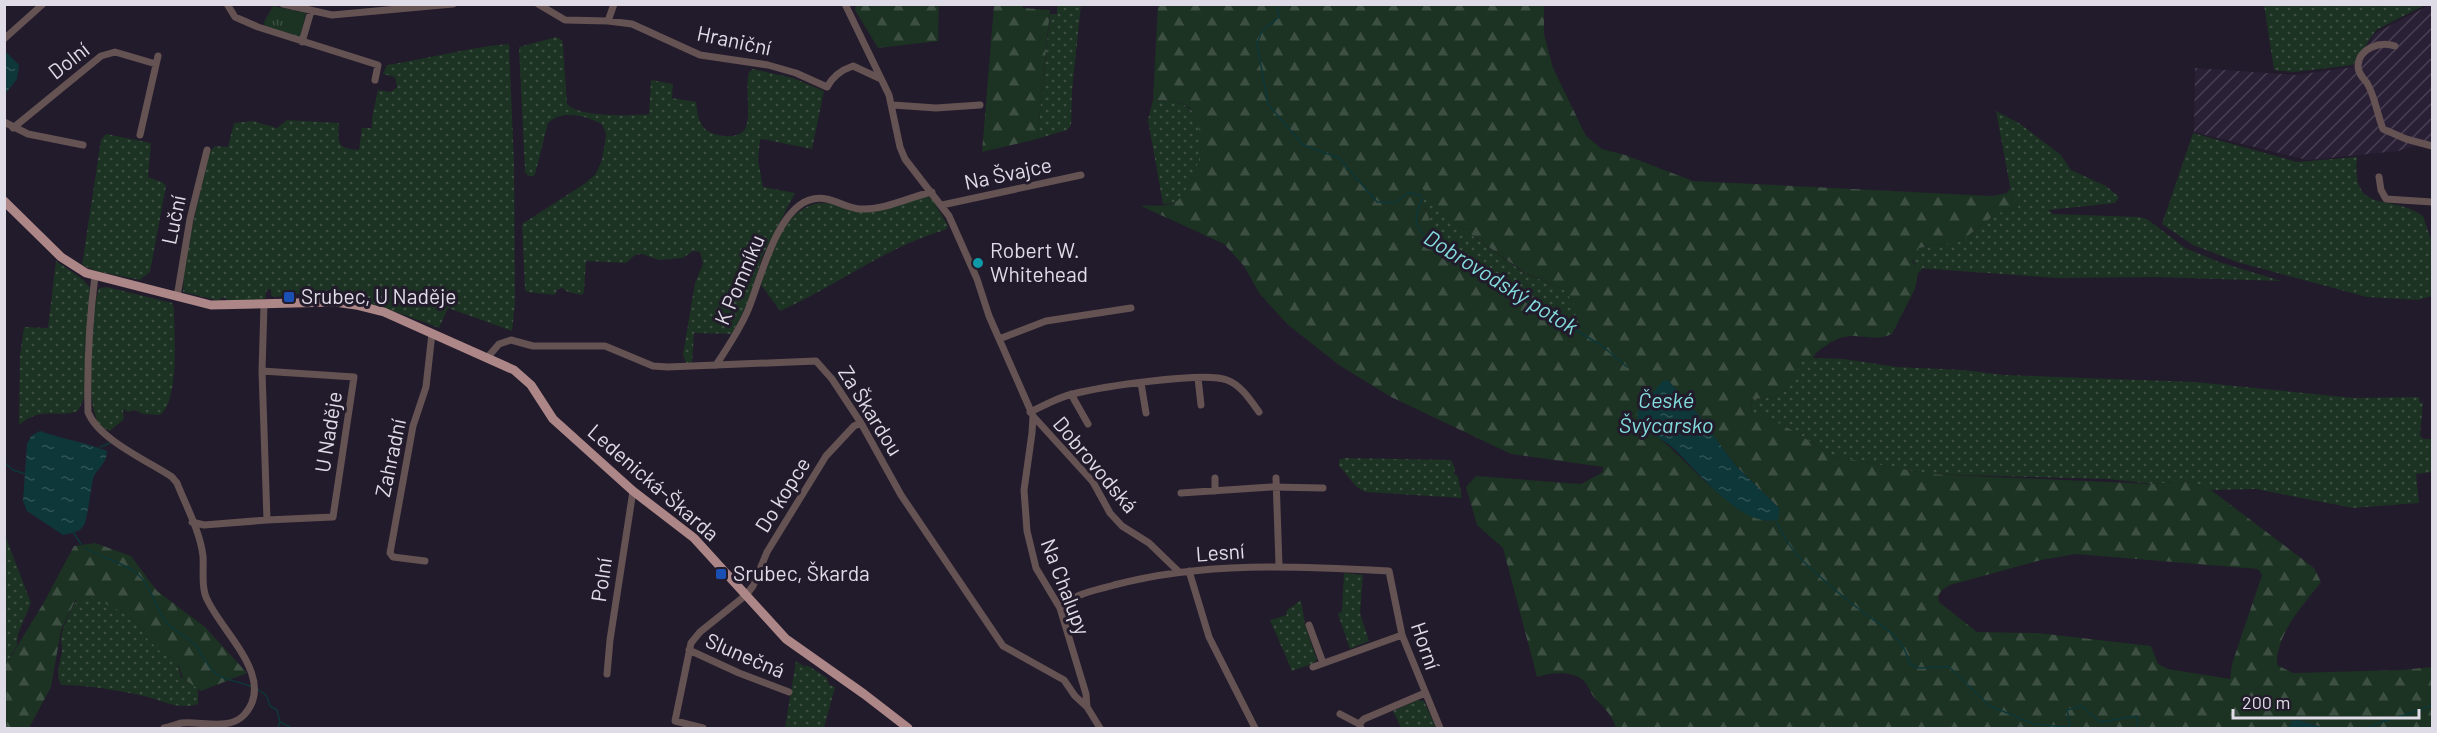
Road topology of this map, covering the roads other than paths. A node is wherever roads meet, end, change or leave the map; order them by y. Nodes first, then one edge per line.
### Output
1 (43, 4) edge
2 (227, 4) edge
3 (283, 4) edge
4 (453, 4) edge
5 (614, 4) edge
6 (845, 4) edge
7 (441, 5) edge
8 (541, 5) edge
9 (311, 10) junction
10 (608, 21) junction
11 (4, 39) edge
12 (302, 42) junction
13 (2395, 46) dead end
14 (158, 56) dead end
15 (156, 64) junction
16 (881, 79) junction
17 (375, 80) dead end
18 (893, 105) junction
19 (980, 105) dead end
20 (4, 122) edge
21 (13, 128) junction
22 (141, 135) dead end
23 (83, 145) dead end
24 (2433, 146) edge
25 (207, 150) dead end
26 (1081, 175) dead end
27 (2379, 177) dead end
28 (932, 192) junction
29 (4, 201) edge
30 (2433, 202) edge
31 (942, 205) junction
32 (95, 276) junction
33 (177, 297) junction
34 (264, 305) junction
35 (1131, 308) dead end
36 (432, 333) junction
37 (999, 339) junction
38 (488, 358) junction
39 (716, 365) junction
40 (262, 371) junction
41 (1198, 378) junction
42 (1142, 383) junction
43 (1071, 394) junction
44 (1201, 405) dead end
45 (1259, 412) dead end
46 (1146, 413) dead end
47 (1032, 414) junction
48 (861, 423) junction
49 (1088, 424) dead end
50 (1215, 478) dead end
51 (1276, 478) dead end
52 (1276, 488) junction
53 (1323, 488) dead end
54 (633, 491) junction
55 (1215, 491) junction
56 (1181, 493) dead end
57 (267, 520) junction
58 (192, 522) junction
59 (426, 561) dead end
60 (1279, 565) junction
61 (1189, 571) junction
62 (1389, 571) joint
63 (1179, 572) junction
64 (746, 595) junction
65 (1060, 608) junction
66 (1309, 625) dead end
67 (1402, 635) junction
68 (689, 650) junction
69 (1323, 663) junction
70 (1313, 667) dead end
71 (607, 674) dead end
72 (789, 692) dead end
73 (1425, 693) junction
74 (1087, 707) junction
75 (1340, 714) dead end
76 (1360, 726) edge
77 (164, 729) edge
78 (704, 729) edge
79 (908, 729) edge
80 (1100, 729) edge
81 (1255, 729) edge
82 (1440, 729) edge

1 - 11 street
2 - 12 street
3 - 9 street
4 - 7 street
5 - 10 street
6 - 16 street, Dobrovodská
7 - 9 street
8 - 10 street, Hraniční
9 - 12 street
10 - 16 street, Hraniční
12 - 17 street
13 - 24 street
14 - 15 street
15 - 21 street, Dolní
15 - 22 street
16 - 18 street, Dobrovodská
18 - 19 street
18 - 28 street, Dobrovodská
20 - 21 street
21 - 23 street
25 - 33 street, Luční
26 - 31 street, Na Švajce
27 - 30 street
28 - 31 street, Dobrovodská
28 - 39 street, K Pomníku
29 - 32 main road, Ledenická-Škarda
31 - 37 street, Dobrovodská
32 - 33 main road, Ledenická-Škarda
32 - 58 street
33 - 34 main road, Ledenická-Škarda
34 - 36 main road, Ledenická-Škarda
34 - 40 street
35 - 37 street
36 - 38 main road, Ledenická-Škarda
36 - 59 street, Zahradní
37 - 47 street, Dobrovodská
38 - 39 street, Za Škardou
38 - 54 main road, Ledenická-Škarda
39 - 48 street, Za Škardou
40 - 57 street
40 - 57 street, U Naděje
41 - 42 street
41 - 44 street
41 - 45 street
42 - 43 street
42 - 46 street
43 - 47 street
43 - 49 street
47 - 63 street, Dobrovodská
47 - 65 street, Na Chalupy
48 - 64 street, Do kopce
48 - 74 street, Za Škardou
50 - 55 street
51 - 52 street
52 - 53 street
52 - 55 street
52 - 60 street
54 - 64 main road, Ledenická-Škarda
54 - 71 street, Polní
55 - 56 street
57 - 58 street, U Naděje
58 - 77 street
60 - 61 street, Lesní
60 - 62 street, Lesní
61 - 63 street, Lesní
61 - 81 street
62 - 67 street, Horní
63 - 65 street, Lesní
64 - 68 street, Slunečná
64 - 79 main road, Ledenická-Škarda
65 - 74 street, Na Chalupy
66 - 69 street
67 - 69 street
67 - 73 street, Horní
68 - 72 street, Slunečná
68 - 78 street, Slunečná
69 - 70 street
73 - 76 street
73 - 82 street, Horní
74 - 80 street, Na Chalupy
75 - 76 street

